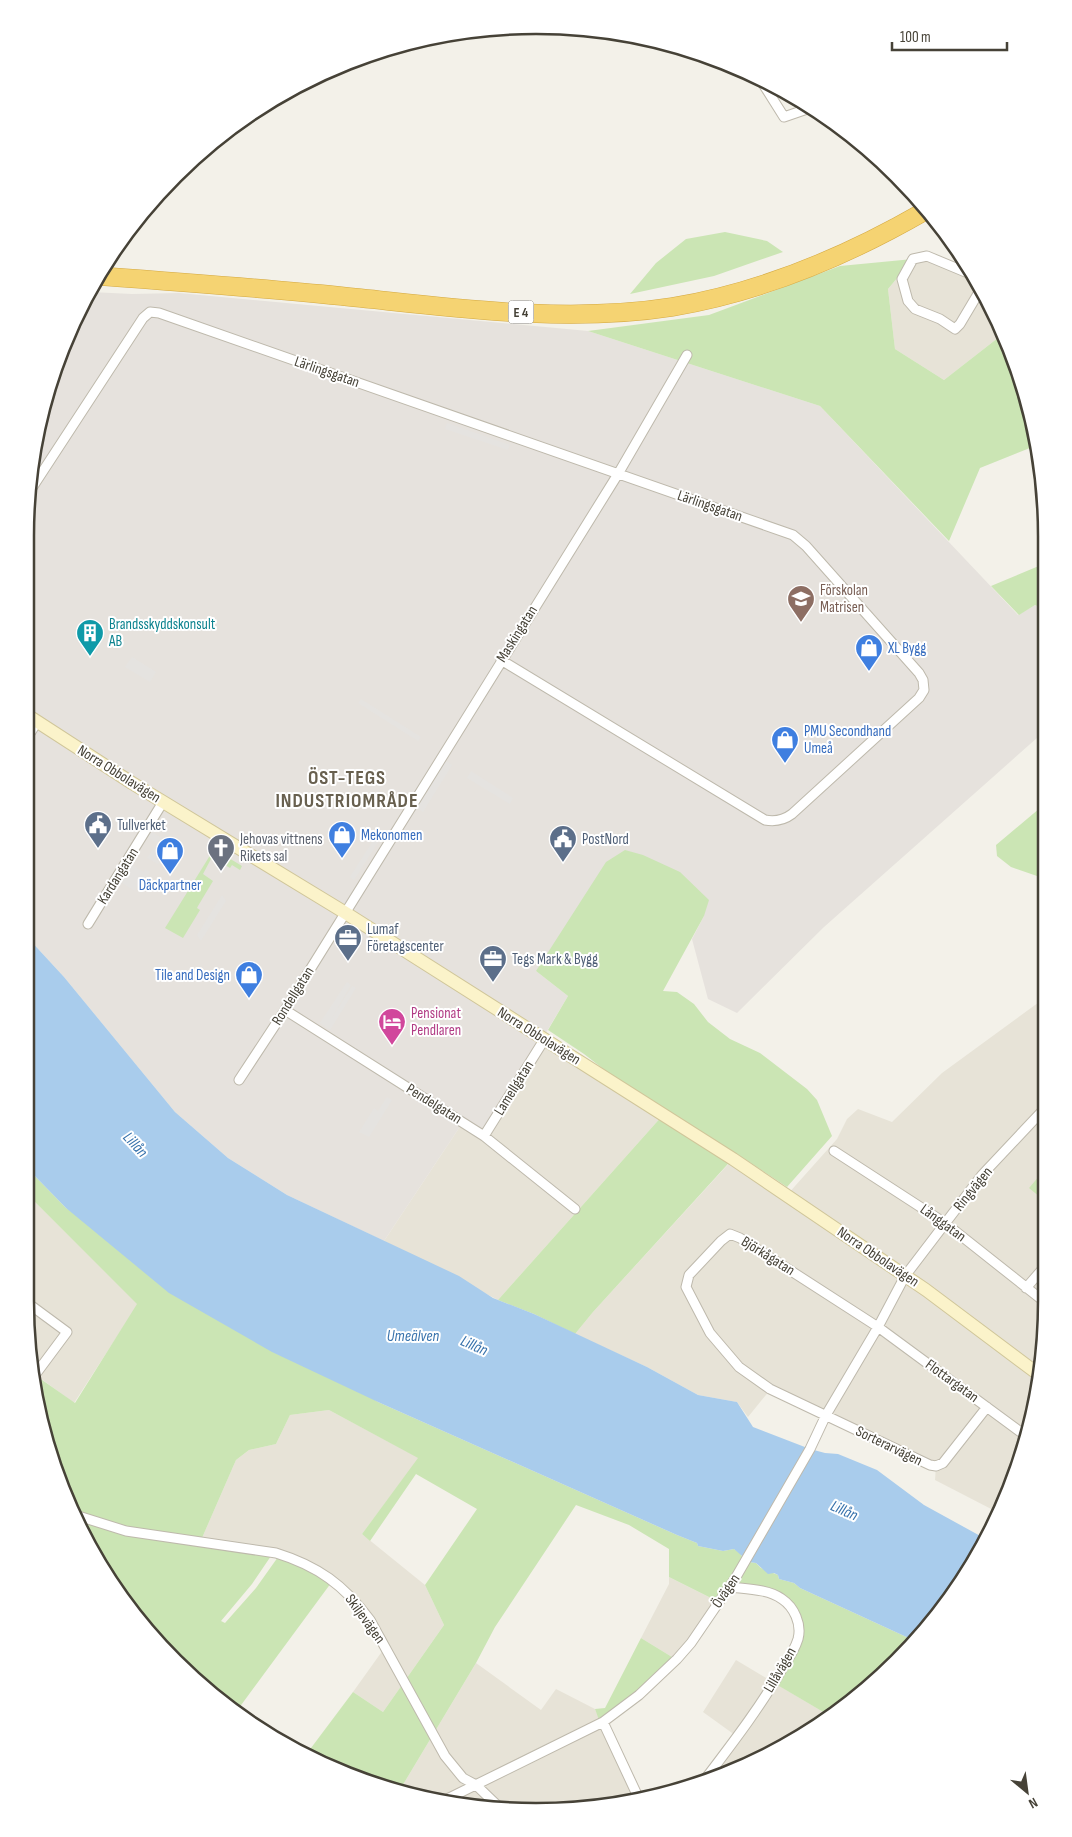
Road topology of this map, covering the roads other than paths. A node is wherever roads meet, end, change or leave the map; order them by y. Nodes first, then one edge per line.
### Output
1 (768, 91) edge
2 (803, 111) edge
3 (915, 207) edge
4 (921, 213) edge
5 (112, 268) edge
6 (962, 271) edge
7 (106, 277) edge
8 (977, 296) edge
9 (687, 355) dead end
10 (618, 474) junction
11 (37, 480) edge
12 (501, 660) junction
13 (34, 720) edge
14 (163, 802) junction
15 (344, 912) junction
16 (88, 924) dead end
17 (285, 1010) junction
18 (544, 1040) junction
19 (239, 1080) dead end
20 (1038, 1116) edge
21 (484, 1136) junction
22 (834, 1152) dead end
23 (575, 1209) dead end
24 (945, 1223) junction
25 (1038, 1274) edge
26 (905, 1276) junction
27 (1026, 1288) junction
28 (1038, 1297) edge
29 (34, 1308) edge
30 (878, 1327) junction
31 (38, 1368) edge
32 (1033, 1371) edge
33 (987, 1407) junction
34 (826, 1416) junction
35 (1021, 1432) edge
36 (83, 1518) edge
37 (730, 1587) junction
38 (603, 1722) junction
39 (711, 1772) edge
40 (476, 1785) junction
41 (636, 1793) edge
42 (453, 1796) edge
43 (493, 1801) edge

1 - 2 street
3 - 5 highway, E 4
4 - 7 highway, E 4
6 - 8 street
9 - 10 street, Maskingatan
10 - 11 street, Lärlingsgatan
10 - 12 street, Maskingatan
10 - 12 street, Lärlingsgatan
12 - 15 street, Maskingatan
13 - 14 street, Norra Obbolavägen
14 - 15 street, Norra Obbolavägen
14 - 16 street, Kardangatan
15 - 17 street, Rondellgatan
15 - 18 street, Norra Obbolavägen
17 - 19 street, Rondellgatan
17 - 21 street, Pendelgatan
18 - 21 street, Lamellgatan
18 - 26 street, Norra Obbolavägen
20 - 24 street, Ringvägen
21 - 23 street, Pendelgatan
22 - 24 street, Långgatan
24 - 26 street, Ringvägen
24 - 27 street, Långgatan
25 - 27 street
26 - 30 street, Övägen
26 - 32 street, Norra Obbolavägen
27 - 28 street, Långgatan
29 - 31 street
30 - 33 street, Flottargatan
30 - 34 street, Övägen
30 - 34 street, Björkågatan
33 - 34 street, Sorterarvägen
33 - 35 street, Flottargatan
34 - 37 street, Övägen
36 - 40 street, Skiljevägen
37 - 38 street, Övägen
37 - 39 street, Lillåvägen
38 - 40 street, Övägen
38 - 41 street
40 - 42 street, Övägen
40 - 43 street

